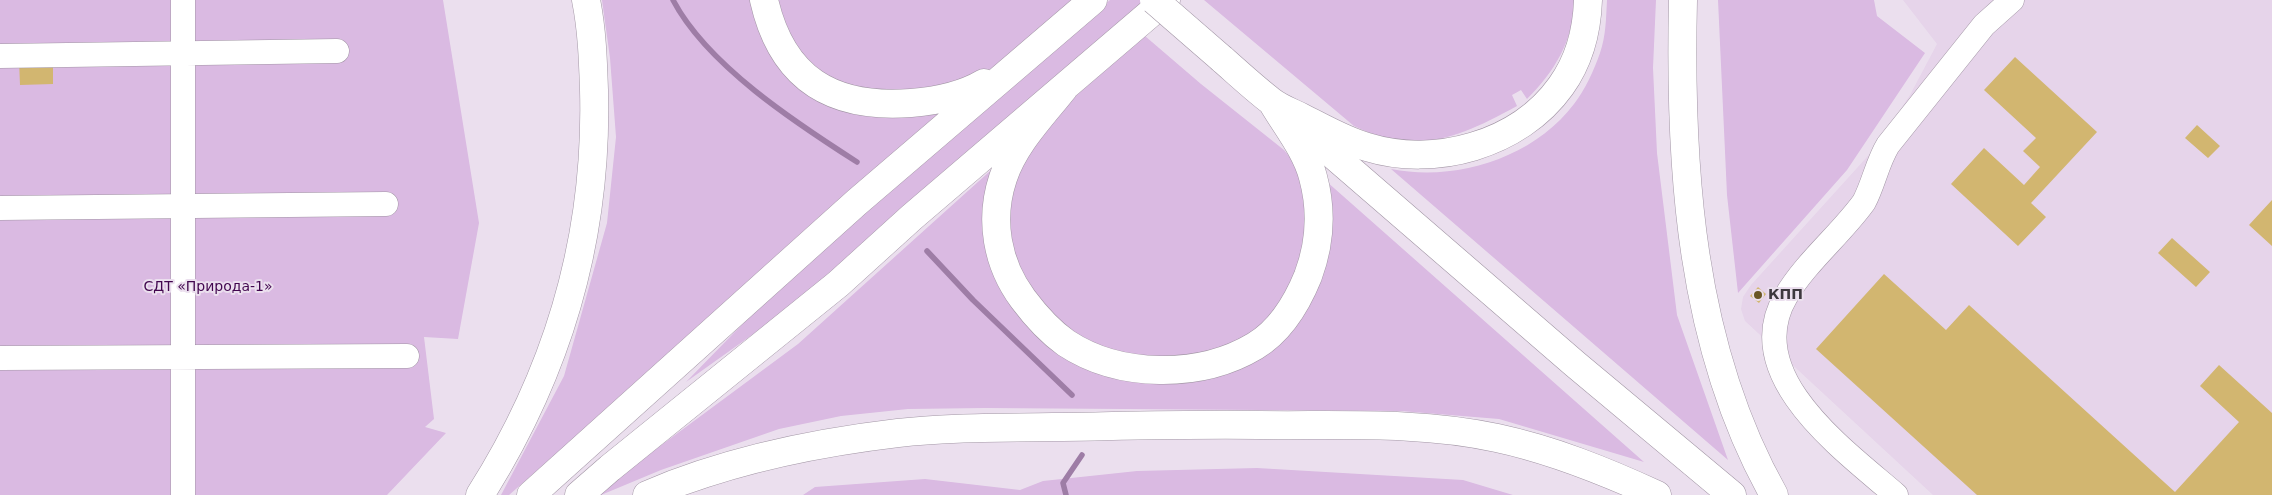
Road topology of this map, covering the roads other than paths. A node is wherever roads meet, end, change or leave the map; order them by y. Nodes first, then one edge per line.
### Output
1 (182, 0) edge
2 (586, 0) edge
3 (764, 0) edge
4 (1093, 0) edge
5 (1154, 0) edge
6 (1166, 0) edge
7 (1588, 0) edge
8 (1683, 0) edge
9 (2012, 0) edge
10 (337, 51) dead end
11 (183, 53) junction
12 (0, 56) edge
13 (1020, 62) junction
14 (1064, 88) junction
15 (1272, 102) junction
16 (386, 204) dead end
17 (183, 207) junction
18 (0, 208) edge
19 (407, 356) dead end
20 (0, 358) edge
21 (182, 358) junction
22 (183, 495) edge
23 (480, 495) edge
24 (531, 495) edge
25 (579, 495) edge
26 (647, 495) edge
27 (1657, 495) edge
28 (1732, 495) edge
29 (1774, 495) edge
30 (1896, 495) edge

1 - 11 lane
2 - 23 main road
3 - 13 main road
4 - 13 main road
5 - 15 main road, bridge
6 - 14 main road
7 - 15 main road
8 - 29 main road
9 - 30 lane
10 - 11 lane
11 - 12 lane
11 - 17 lane
13 - 24 main road
14 - 15 main road
14 - 25 main road
15 - 28 main road
16 - 17 lane
17 - 18 lane
17 - 21 lane
19 - 21 lane
20 - 21 lane
21 - 22 lane
26 - 27 main road

